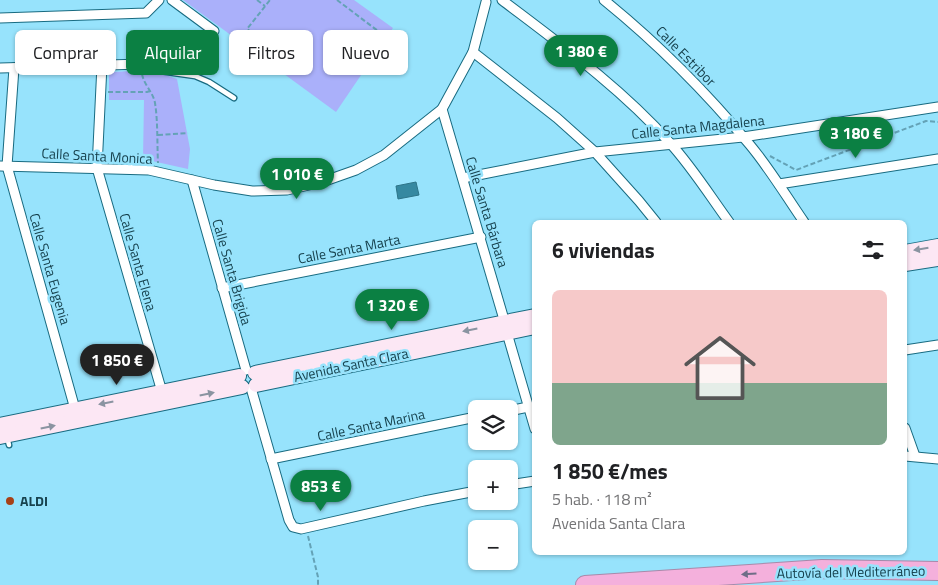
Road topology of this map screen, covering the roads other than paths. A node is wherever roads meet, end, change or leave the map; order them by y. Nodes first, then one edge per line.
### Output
1 (159, 0) edge
2 (172, 0) edge
3 (496, 0) edge
4 (502, 0) edge
5 (604, 0) edge
6 (484, 1) edge
7 (0, 18) edge
8 (214, 30) dead end
9 (473, 52) junction
10 (0, 68) edge
11 (14, 68) joint
12 (101, 75) edge
13 (188, 75) edge
14 (234, 98) dead end
15 (938, 107) edge
16 (442, 109) junction
17 (743, 137) junction
18 (670, 143) junction
19 (596, 152) junction
20 (938, 159) edge
21 (4, 166) edge
22 (97, 168) junction
23 (463, 178) junction
24 (192, 180) junction
25 (778, 184) junction
26 (654, 220) edge
27 (728, 220) edge
28 (803, 220) edge
29 (481, 236) junction
30 (938, 246) edge
31 (907, 252) edge
32 (938, 259) edge
33 (907, 264) edge
34 (222, 288) junction
35 (532, 317) edge
36 (532, 327) edge
37 (506, 328) junction
38 (938, 345) edge
39 (907, 350) edge
40 (248, 380) junction
41 (162, 392) junction
42 (528, 407) junction
43 (76, 409) junction
44 (518, 409) edge
45 (468, 419) edge
46 (532, 420) edge
47 (907, 434) edge
48 (4, 435) edge
49 (907, 456) edge
50 (915, 456) junction
51 (271, 459) junction
52 (938, 459) edge
53 (532, 481) edge
54 (518, 483) edge
55 (468, 493) edge
56 (938, 571) edge
57 (585, 585) edge

1 - 7 street
2 - 8 street
3 - 6 street
4 - 18 street
5 - 17 street, Calle Estribor
6 - 9 street, Calle Santa Monica
9 - 16 street, Calle Santa Monica
9 - 19 street
10 - 11 street
11 - 21 street, Calle Santa Eugenia
12 - 22 street, Calle Santa Elena
13 - 14 lane
15 - 17 street, Calle Santa Magdalena
16 - 23 street, Calle Santa Bárbara
16 - 24 street, Calle Santa Monica
17 - 18 street, Calle Santa Magdalena
17 - 25 street, Calle Estribor
18 - 19 street, Calle Santa Magdalena
18 - 27 street
19 - 23 street, Calle Santa Magdalena
19 - 26 street
20 - 25 street
21 - 22 street, Calle Santa Monica
21 - 43 street, Calle Santa Eugenia
22 - 24 street, Calle Santa Monica
22 - 41 street, Calle Santa Elena
23 - 29 street, Calle Santa Bárbara
24 - 34 street, Calle Santa Brigida
25 - 28 street, Calle Estribor
29 - 34 street, Calle Santa Marta
29 - 37 street, Calle Santa Bárbara
30 -> 31 street
32 - 33 street
34 - 40 street, Calle Santa Brigida
35 - 37 street, Avenida Santa Clara
36 - 37 street, Avenida Santa Clara
37 - 40 street, Avenida Santa Clara
37 - 42 street, Calle Santa Bárbara
38 - 39 street
40 - 41 street, Avenida Santa Clara
48 -> 40 street, Avenida Santa Clara
40 - 51 street, Calle Santa Brigida
41 -> 43 street, Avenida Santa Clara
42 - 44 street
42 - 46 street, Calle Santa Bárbara
43 - 48 street, Avenida Santa Clara
45 - 51 street, Calle Santa Marina
47 - 50 street
49 - 50 street
50 - 52 street
51 - 55 street, Calle Santa Brigida
53 - 54 street
56 -> 57 highway, Autovía del Mediterráneo

